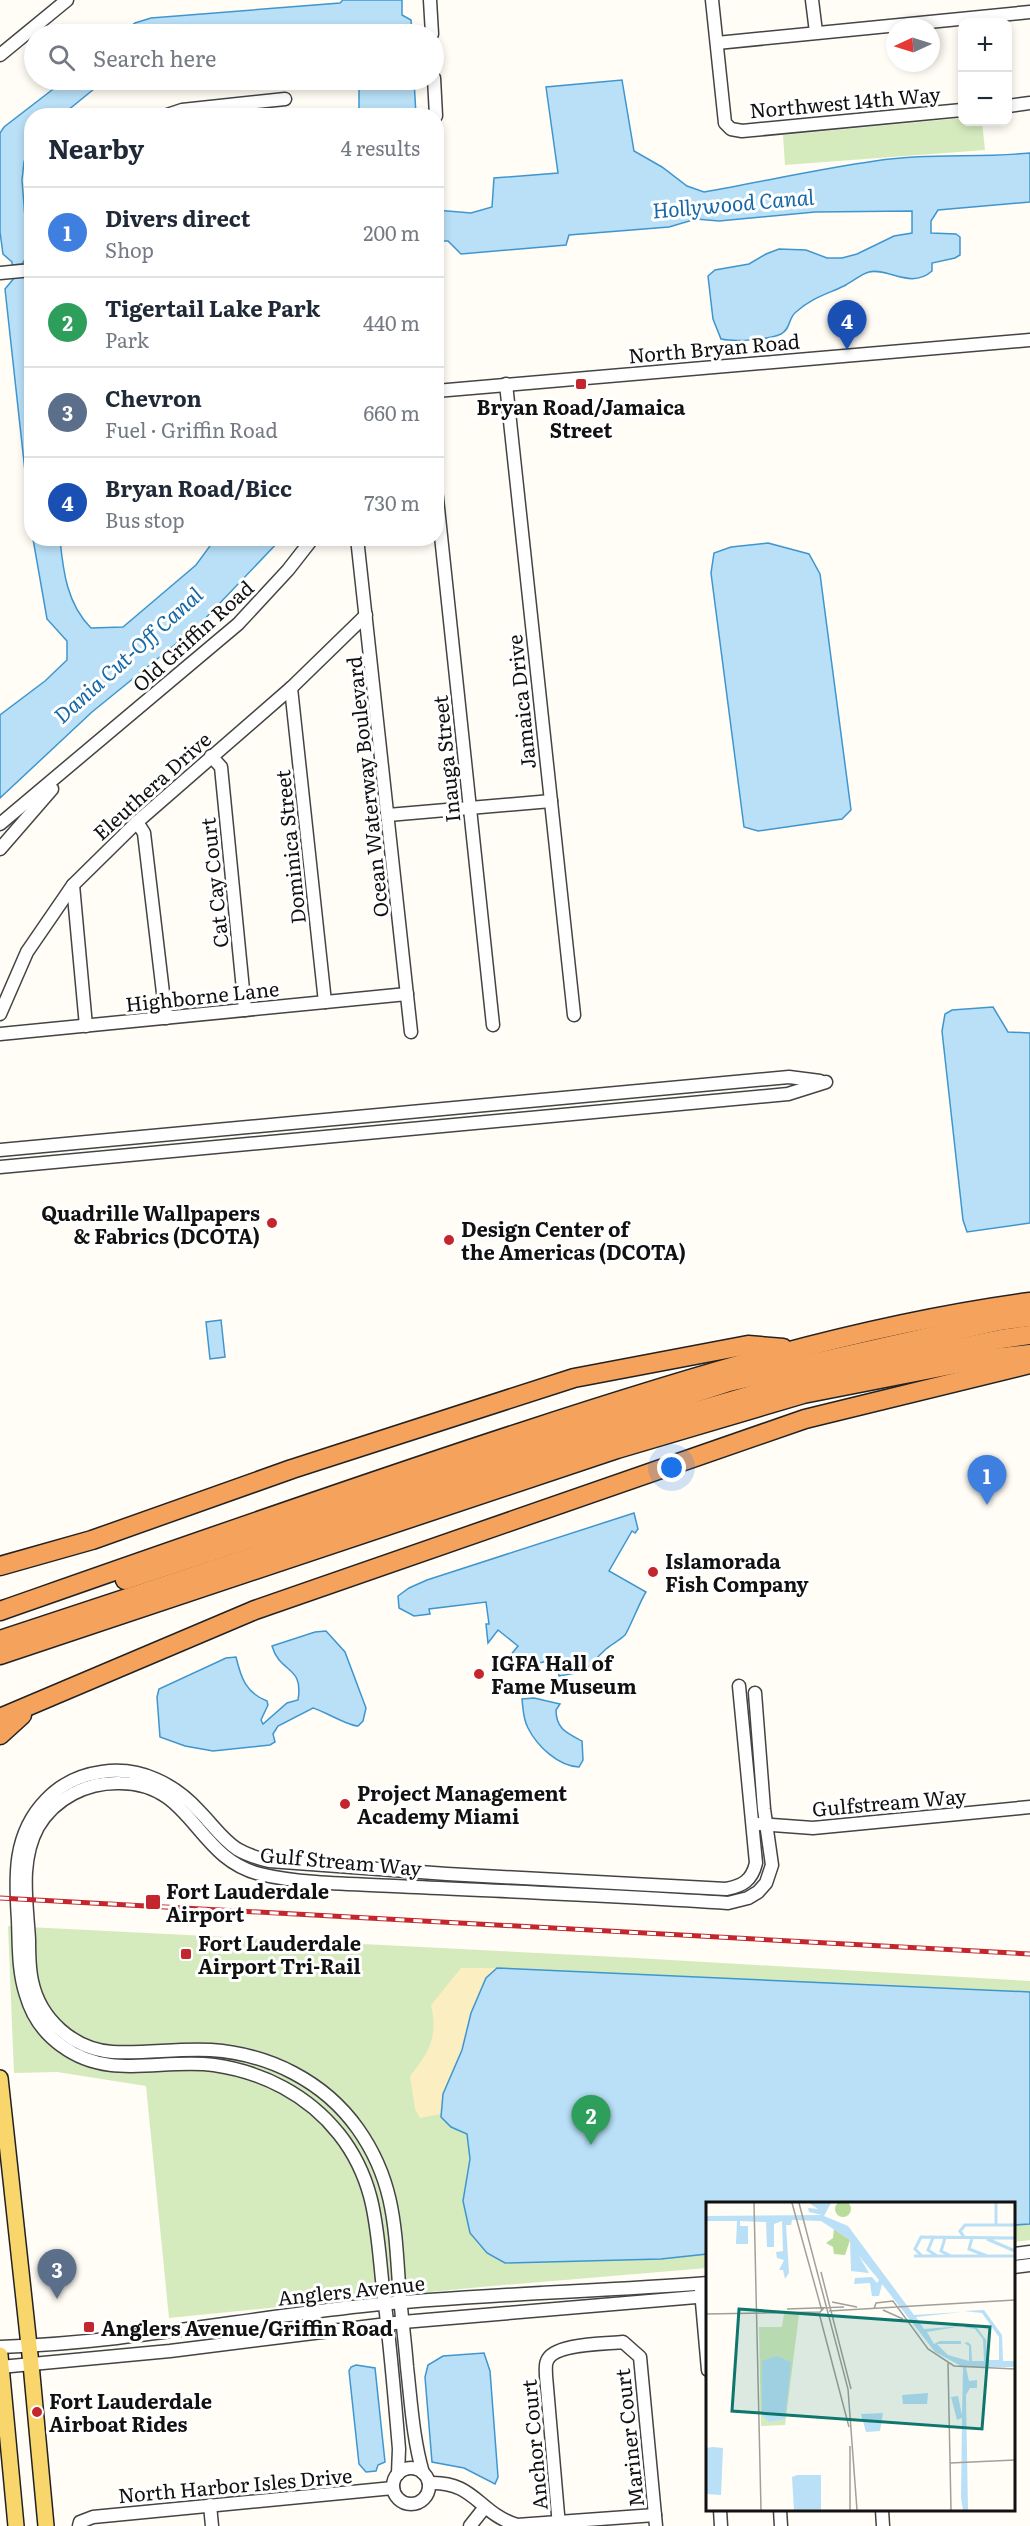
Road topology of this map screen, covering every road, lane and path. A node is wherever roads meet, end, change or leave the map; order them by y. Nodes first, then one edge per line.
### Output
1 (67, 0) edge
2 (430, 0) edge
3 (712, 0) edge
4 (812, 0) edge
5 (1030, 12) edge
6 (38, 24) edge
7 (431, 24) edge
8 (816, 32) junction
9 (24, 35) edge
10 (717, 43) junction
11 (0, 55) edge
12 (434, 90) edge
13 (285, 99) dead end
14 (1030, 103) edge
15 (1012, 105) edge
16 (201, 108) edge
17 (435, 108) edge
18 (958, 110) edge
19 (24, 271) edge
20 (0, 273) edge
21 (1030, 340) edge
22 (506, 384) junction
23 (444, 390) edge
24 (307, 546) edge
25 (358, 546) edge
26 (442, 546) edge
27 (366, 615) junction
28 (291, 688) junction
29 (89, 752) junction
30 (211, 756) junction
31 (551, 801) junction
32 (470, 808) junction
33 (388, 815) junction
34 (137, 822) junction
35 (0, 824) edge
36 (0, 849) edge
37 (73, 885) junction
38 (407, 994) junction
39 (325, 1002) junction
40 (245, 1010) junction
41 (0, 1014) edge
42 (574, 1015) dead end
43 (166, 1018) junction
44 (493, 1025) dead end
45 (86, 1026) junction
46 (411, 1032) dead end
47 (0, 1034) edge
48 (0, 1150) edge
49 (0, 1167) edge
50 (1030, 1302) edge
51 (1030, 1317) edge
52 (1030, 1335) edge
53 (794, 1349) junction
54 (1030, 1354) edge
55 (1030, 1364) edge
56 (0, 1554) edge
57 (21, 1558) junction
58 (0, 1566) edge
59 (0, 1611) edge
60 (0, 1621) edge
61 (0, 1640) edge
62 (0, 1655) edge
63 (739, 1686) dead end
64 (755, 1693) dead end
65 (35, 1704) junction
66 (0, 1718) edge
67 (0, 1735) edge
68 (1030, 1807) edge
69 (752, 1824) junction
70 (766, 1825) junction
71 (0, 2078) edge
72 (0, 2124) edge
73 (7, 2143) junction
74 (1030, 2252) edge
75 (1015, 2254) edge
76 (1030, 2265) edge
77 (1015, 2267) edge
78 (704, 2283) edge
79 (704, 2296) edge
80 (401, 2303) junction
81 (385, 2305) junction
82 (403, 2322) junction
83 (388, 2323) junction
84 (706, 2333) edge
85 (29, 2346) junction
86 (0, 2347) edge
87 (632, 2349) joint
88 (0, 2363) edge
89 (31, 2364) junction
90 (411, 2404) junction
91 (396, 2405) junction
92 (417, 2439) junction
93 (399, 2440) junction
94 (398, 2474) junction
95 (426, 2478) junction
96 (393, 2488) junction
97 (210, 2505) junction
98 (485, 2507) junction
99 (720, 2511) edge
100 (780, 2511) edge
101 (882, 2511) edge
102 (656, 2520) edge
103 (80, 2524) edge
104 (560, 2524) edge
105 (16, 2526) edge
106 (46, 2526) edge
107 (212, 2526) edge
108 (470, 2526) edge
109 (721, 2526) edge
110 (781, 2526) edge
111 (883, 2526) edge

1 - 6 street
2 - 7 street
3 - 10 street
4 - 8 street
5 - 8 street
8 - 10 street
9 - 11 street
10 - 18 street, Northwest 14th Way
12 - 17 street
13 - 16 street
14 - 15 street
19 - 20 street
21 - 22 street, North Bryan Road
22 - 23 street, North Bryan Road
22 - 31 street, Jamaica Drive
24 - 29 street, Old Griffin Road
25 - 27 street, Ocean Waterway Boulevard
26 - 32 street, Inauga Street
27 - 28 street, Eleuthera Drive
27 - 33 street, Ocean Waterway Boulevard
28 - 30 street, Eleuthera Drive
28 - 39 street, Dominica Street
29 - 35 street, Old Griffin Road
29 - 36 street, Old Griffin Road
30 - 34 street, Eleuthera Drive
30 - 40 street, Cat Cay Court
31 - 32 street
31 - 42 street, Jamaica Drive
32 - 33 street
32 - 44 street, Inauga Street
33 - 38 street, Ocean Waterway Boulevard
34 - 37 street, Eleuthera Drive
34 - 43 street
37 - 41 street, Eleuthera Drive
37 - 45 street
38 - 39 street, Highborne Lane
38 - 46 street, Ocean Waterway Boulevard
39 - 40 street, Highborne Lane
40 - 43 street, Highborne Lane
43 - 45 street, Highborne Lane
45 - 47 street, Highborne Lane
48 - 49 street
50 - 53 highway
51 - 60 highway
52 - 61 highway
53 - 57 highway
53 - 59 highway
54 - 62 highway
55 - 65 highway
56 - 57 highway
57 - 58 highway
63 - 69 street, Gulf Stream Way
64 - 70 street, Gulf Stream Way
65 - 66 highway
65 - 67 highway
68 - 70 street, Gulfstream Way
69 - 70 street, Gulfstream Way
69 - 81 street, Gulf Stream Way
70 - 80 street, Gulf Stream Way
71 - 73 main road
72 - 73 main road
73 - 85 main road
74 - 75 street
76 - 77 street
78 - 79 street
78 - 80 street, Anglers Avenue
79 - 82 street, Anglers Avenue
79 - 84 street
80 - 81 street, Anglers Avenue
80 - 82 street, Gulf Stream Way
81 - 83 street, Gulf Stream Way
81 - 85 street, Anglers Avenue
82 - 83 street, Anglers Avenue
82 - 90 street, Gulf Stream Way
83 - 89 street, Anglers Avenue
83 - 91 street, Gulf Stream Way
85 - 86 street, Anglers Avenue
85 - 89 main road
87 - 102 street, Mariner Court
87 - 104 street, Anchor Court
88 - 89 street, Anglers Avenue
88 - 105 main road
89 - 106 main road
90 - 91 street
90 - 92 street, Gulf Stream Way
91 - 93 street, Gulf Stream Way
92 - 93 street
92 - 95 street, Gulf Stream Way
93 - 94 street, Gulf Stream Way
94 - 95 street
94 - 96 street
95 - 96 street
95 - 98 street
96 - 97 street, North Harbor Isles Drive
97 - 103 street, North Harbor Isles Drive
97 - 107 street
98 - 104 street
98 - 108 street
99 - 109 street
100 - 110 street
101 - 111 street
102 - 104 street

